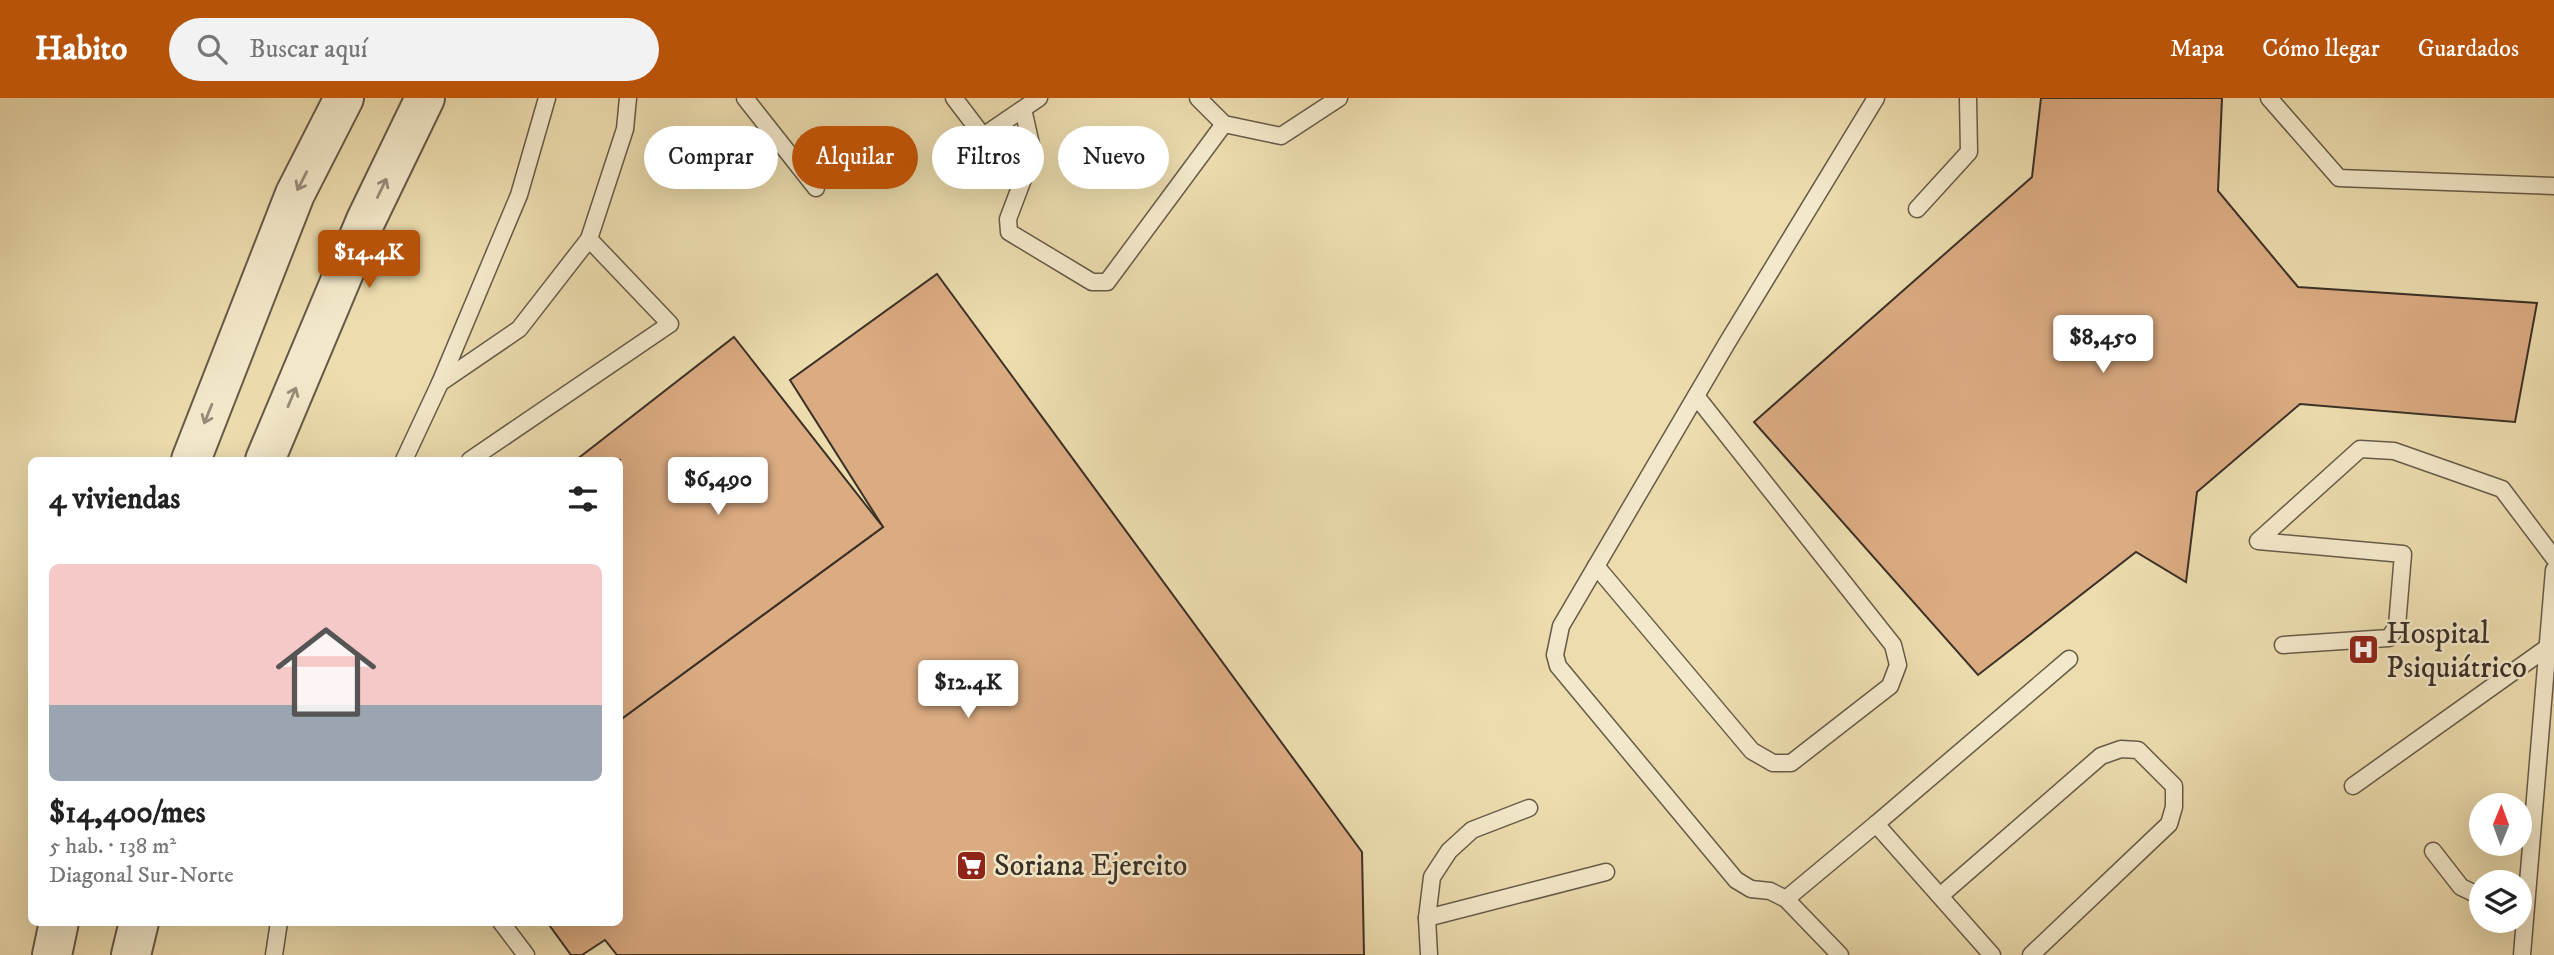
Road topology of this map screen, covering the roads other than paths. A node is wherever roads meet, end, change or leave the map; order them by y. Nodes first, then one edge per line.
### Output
1 (344, 98) edge
2 (425, 98) edge
3 (547, 98) edge
4 (628, 98) edge
5 (745, 98) edge
6 (954, 98) edge
7 (1039, 98) edge
8 (1198, 98) edge
9 (1339, 98) edge
10 (1876, 98) edge
11 (1968, 98) edge
12 (2269, 98) edge
13 (1023, 109) junction
14 (1224, 124) junction
15 (792, 158) edge
16 (2554, 186) edge
17 (1917, 209) dead end
18 (589, 239) junction
19 (440, 383) junction
20 (1696, 396) junction
21 (192, 457) edge
22 (266, 457) edge
23 (405, 457) edge
24 (474, 457) edge
25 (2554, 558) edge
26 (1596, 566) junction
27 (2554, 570) edge
28 (2283, 646) dead end
29 (2548, 647) junction
30 (2069, 659) dead end
31 (2353, 786) dead end
32 (1529, 808) dead end
33 (1876, 824) junction
34 (2433, 851) dead end
35 (2527, 870) edge
36 (1606, 872) dead end
37 (2469, 891) edge
38 (1940, 897) junction
39 (1786, 899) junction
40 (1427, 918) junction
41 (58, 926) edge
42 (138, 926) edge
43 (278, 926) edge
44 (504, 926) edge
45 (2522, 933) edge
46 (52, 955) edge
47 (131, 955) edge
48 (274, 955) edge
49 (526, 955) edge
50 (1429, 955) edge
51 (1840, 955) edge
52 (1992, 955) edge
53 (2031, 955) edge
54 (2522, 955) edge

1 -> 21 street
22 -> 2 street
3 - 19 lane
4 - 18 lane
5 - 15 lane
6 - 13 lane
7 - 13 lane
8 - 14 lane
9 - 14 lane
10 - 20 lane
11 - 17 lane
12 - 16 lane
13 - 14 lane
18 - 19 lane
18 - 24 lane
19 - 23 lane
20 - 26 lane
20 - 26 lane
25 - 28 lane
26 - 39 lane
27 - 29 lane
29 - 31 lane
29 - 35 lane
30 - 33 lane
32 - 40 lane
33 - 38 lane
33 - 39 lane
34 - 37 lane
36 - 40 lane
38 - 52 lane
38 - 53 lane
39 - 51 lane
40 - 50 lane
41 - 46 street
42 - 47 street
43 - 48 lane
44 - 49 lane
45 - 54 lane

